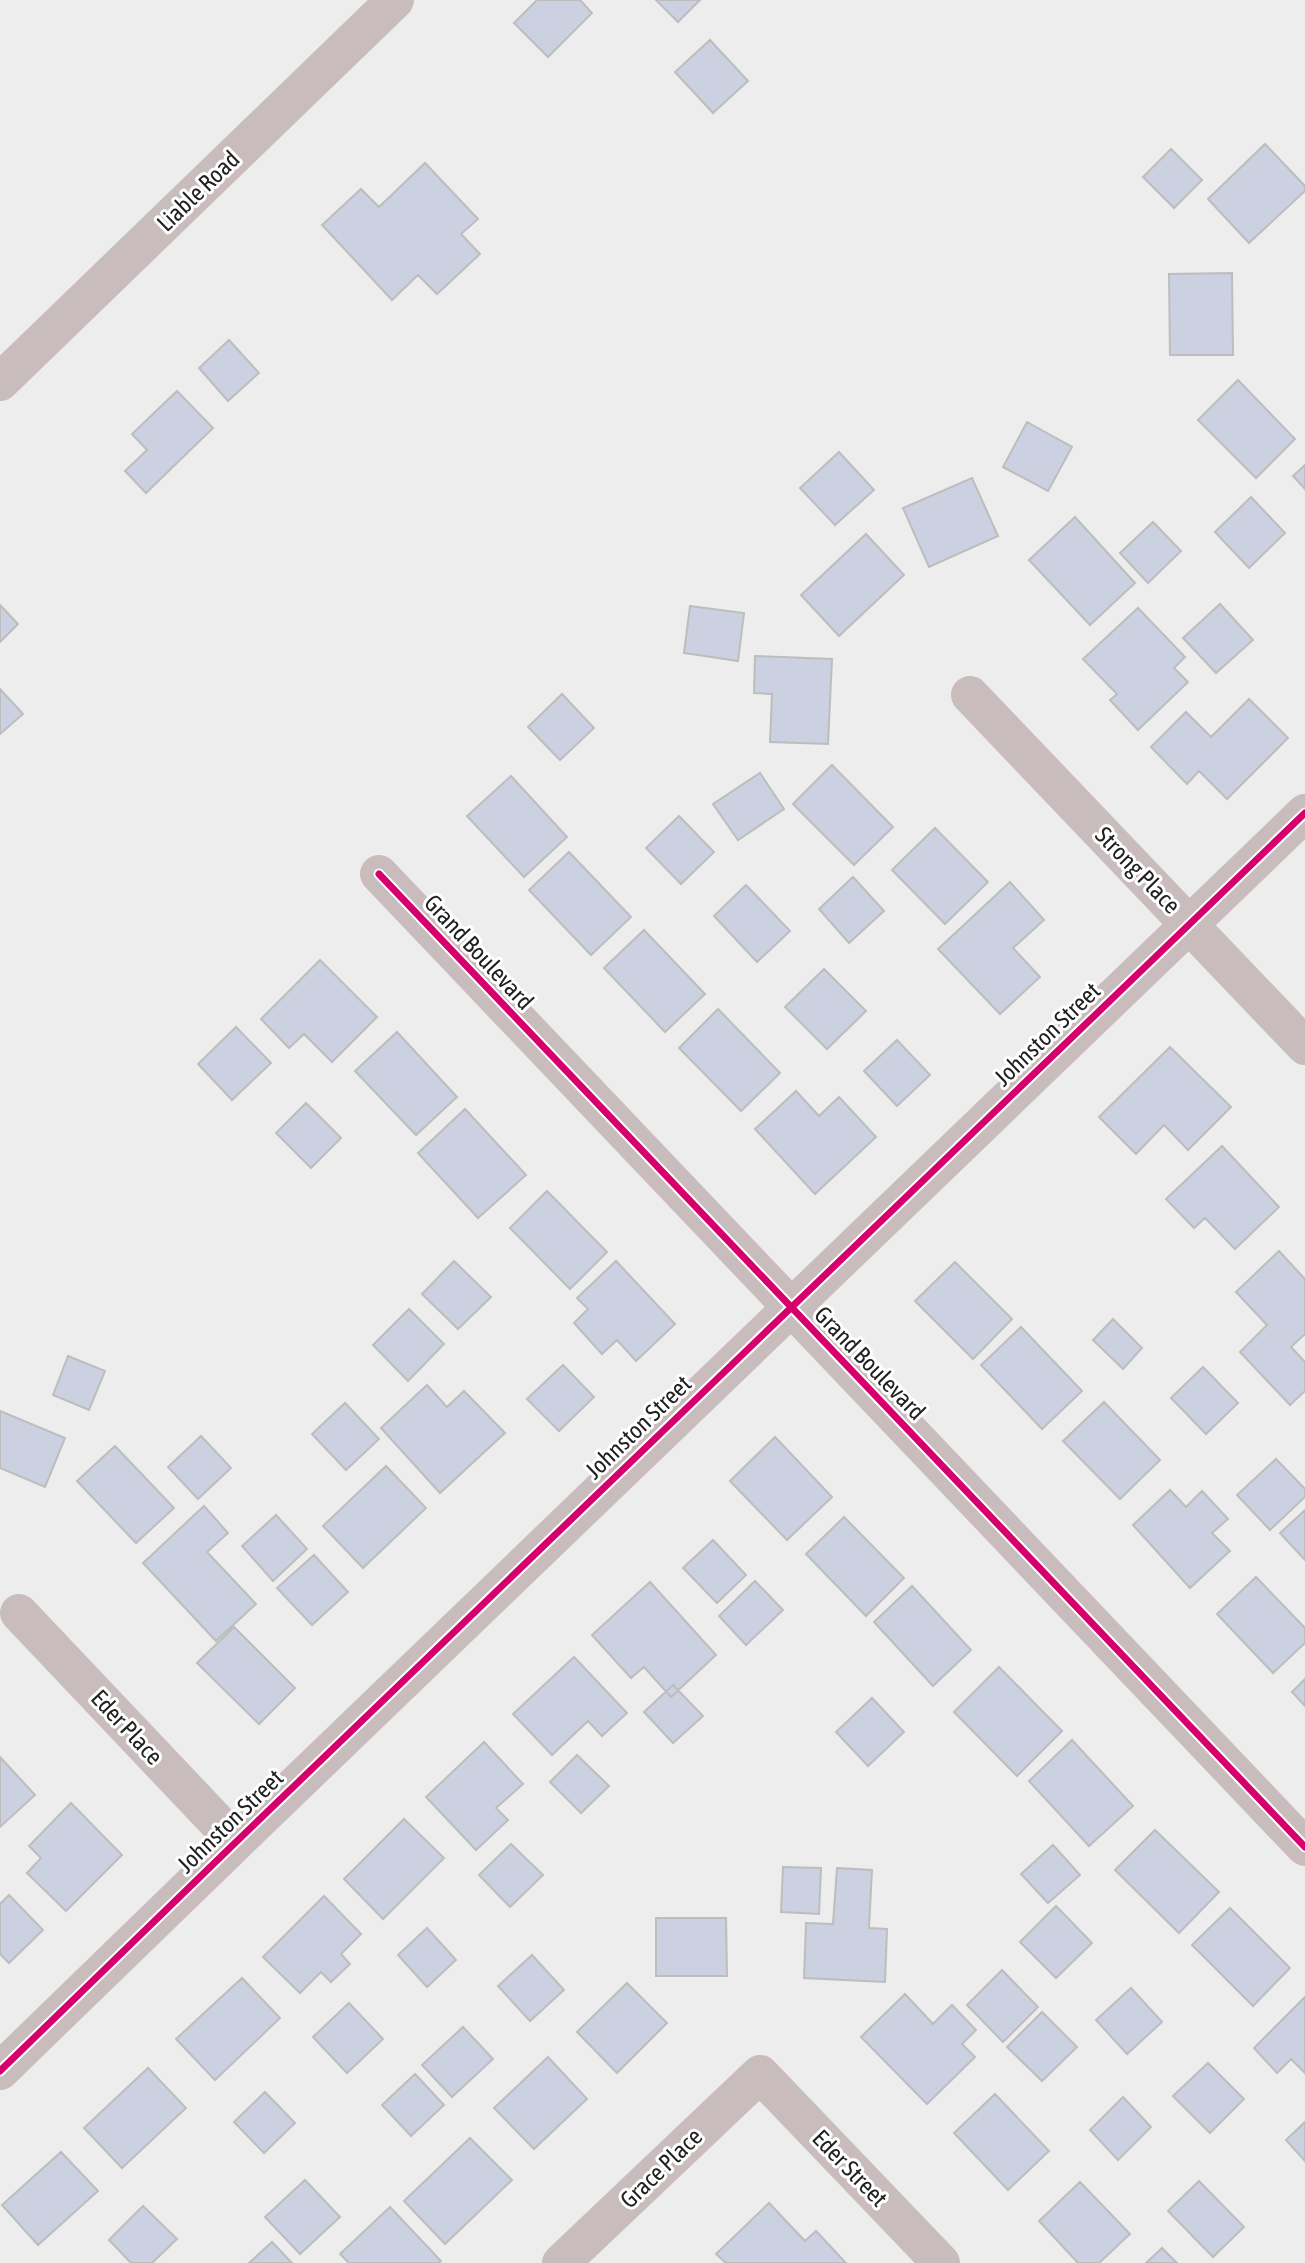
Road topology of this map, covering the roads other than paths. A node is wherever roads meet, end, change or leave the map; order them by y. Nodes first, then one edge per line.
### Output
1 (395, 0) edge
2 (0, 382) edge
3 (970, 695) dead end
4 (1305, 813) edge
5 (379, 874) dead end
6 (1190, 924) junction
7 (1305, 1046) edge
8 (790, 1308) junction
9 (19, 1613) dead end
10 (236, 1842) junction
11 (1305, 1847) edge
12 (0, 2071) edge
13 (760, 2074) joint
14 (561, 2263) edge
15 (941, 2263) edge

1 - 2 street, Liable Road
3 - 6 street, Strong Place
4 - 6 street, Johnston Street
5 - 8 street, Grand Boulevard
6 - 7 street, Strong Place
6 - 8 street, Johnston Street
8 - 10 street, Johnston Street
8 - 11 street, Grand Boulevard
9 - 10 street, Eder Place
10 - 12 street, Johnston Street
13 - 14 street, Grace Place
13 - 15 street, Eder Street

